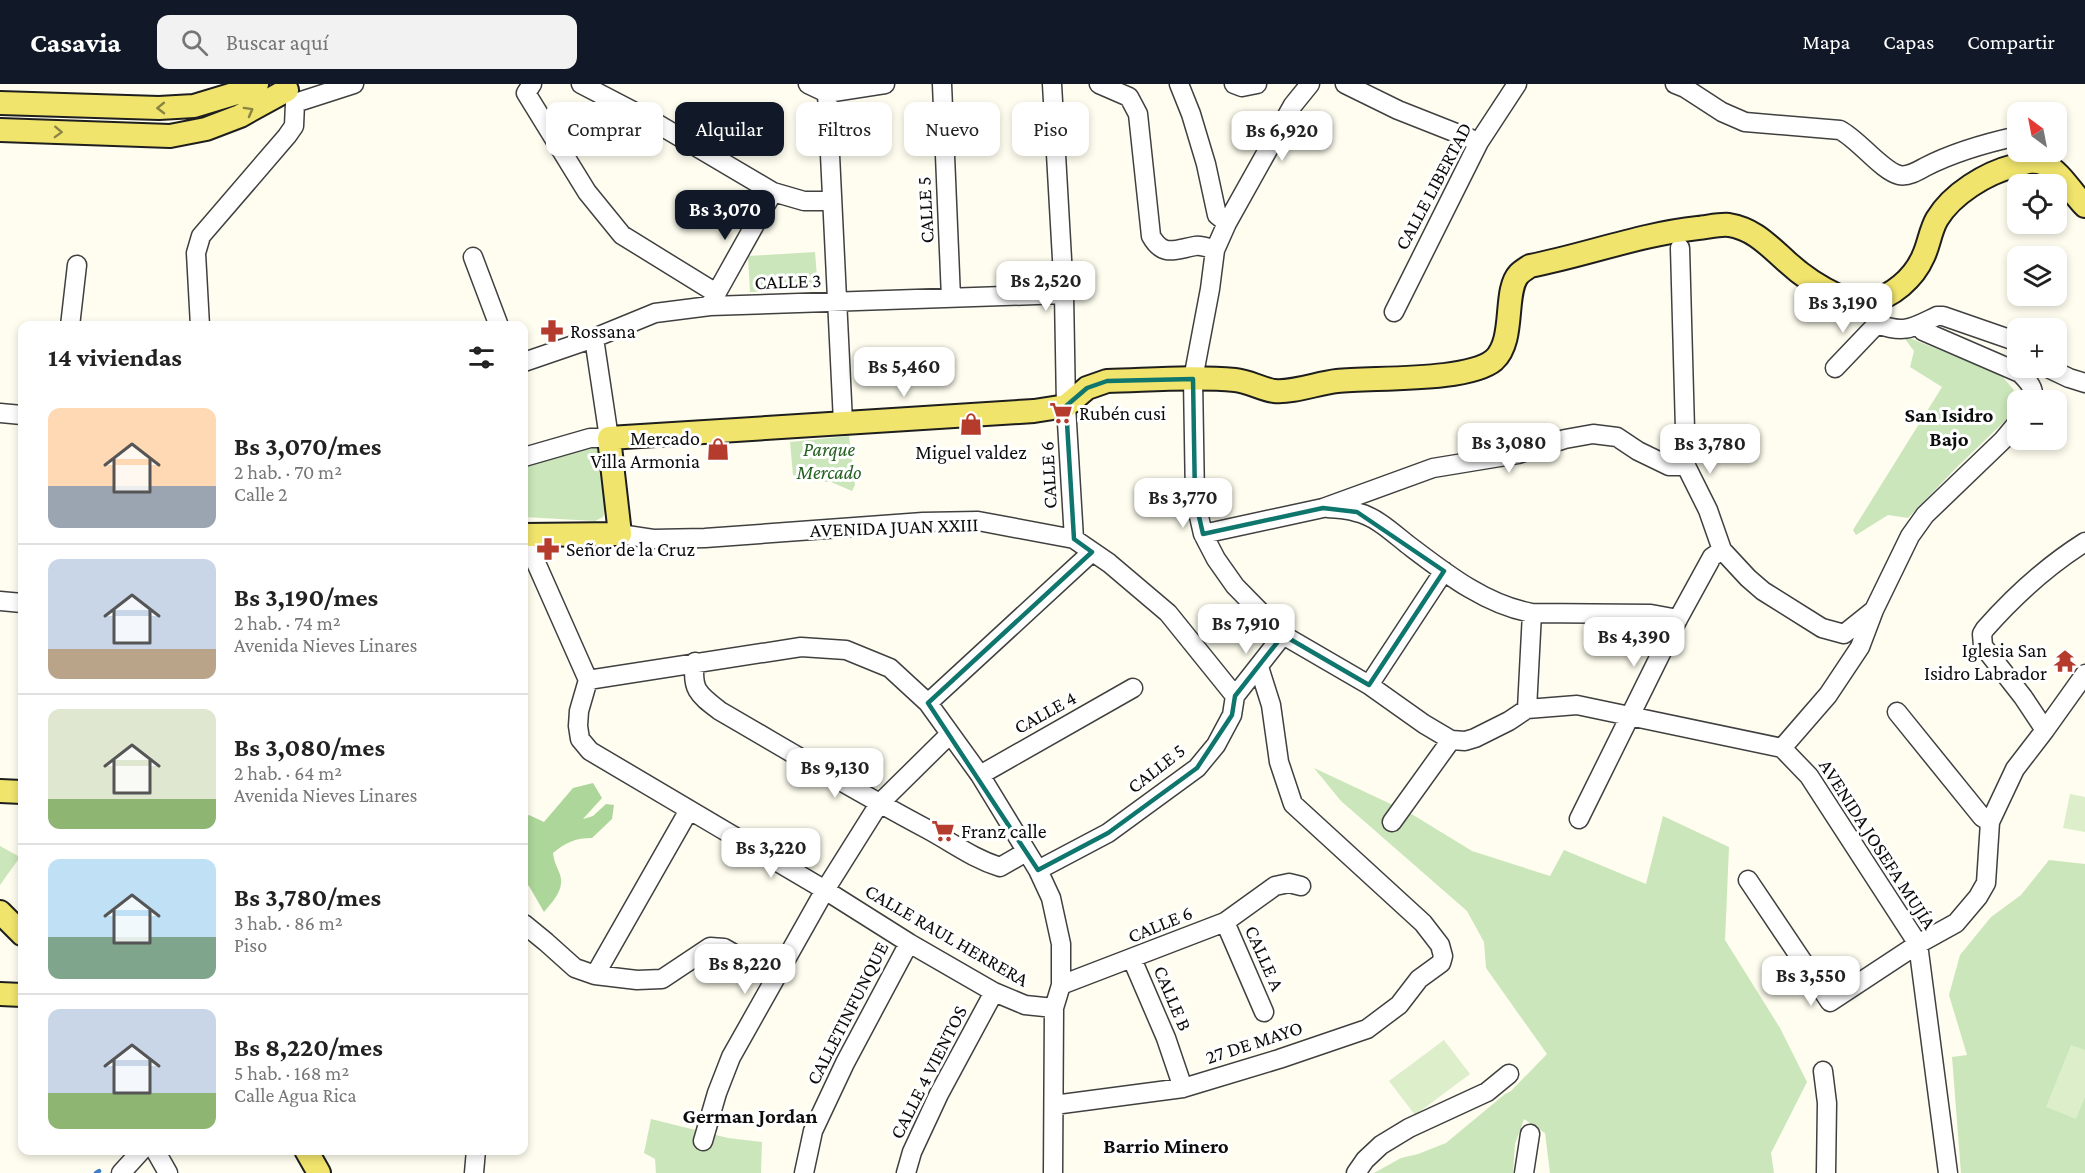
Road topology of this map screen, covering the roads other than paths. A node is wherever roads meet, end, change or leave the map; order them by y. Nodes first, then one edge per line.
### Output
1 (257, 84) edge
2 (354, 84) edge
3 (532, 84) edge
4 (581, 84) edge
5 (808, 84) edge
6 (885, 84) edge
7 (942, 84) edge
8 (1052, 84) edge
9 (1099, 84) edge
10 (1179, 84) edge
11 (1234, 84) edge
12 (1257, 84) edge
13 (1310, 84) edge
14 (1345, 84) edge
15 (1516, 84) edge
16 (1675, 84) edge
17 (288, 92) edge
18 (827, 93) junction
19 (0, 103) edge
20 (124, 107) junction
21 (0, 130) edge
22 (123, 134) junction
23 (2007, 139) edge
24 (1479, 142) junction
25 (2030, 162) edge
26 (2047, 162) edge
27 (773, 192) junction
28 (832, 201) junction
29 (2085, 206) edge
30 (1227, 223) junction
31 (1680, 248) dead end
32 (1215, 250) junction
33 (473, 256) dead end
34 (77, 265) dead end
35 (1064, 294) junction
36 (951, 298) junction
37 (713, 300) junction
38 (836, 302) junction
39 (1869, 302) junction
40 (1394, 312) dead end
41 (71, 321) edge
42 (200, 321) edge
43 (497, 321) edge
44 (1877, 324) junction
45 (1918, 325) junction
46 (594, 338) junction
47 (2007, 338) edge
48 (528, 361) edge
49 (1835, 368) dead end
50 (2067, 377) edge
51 (1192, 379) junction
52 (2085, 383) edge
53 (2033, 390) edge
54 (1066, 406) junction
55 (0, 413) edge
56 (18, 415) edge
57 (843, 422) junction
58 (2007, 435) edge
59 (609, 438) junction
60 (528, 456) edge
61 (1686, 466) junction
62 (1323, 508) junction
63 (620, 534) junction
64 (1203, 534) junction
65 (528, 535) edge
66 (1074, 539) junction
67 (2085, 542) edge
68 (528, 543) edge
69 (1722, 550) junction
70 (1092, 552) junction
71 (1444, 571) junction
72 (0, 601) edge
73 (18, 603) edge
74 (1874, 610) junction
75 (1532, 613) junction
76 (1678, 619) junction
77 (1283, 635) junction
78 (695, 662) junction
79 (1259, 667) junction
80 (2085, 674) edge
81 (588, 680) junction
82 (1369, 685) junction
83 (1133, 688) dead end
84 (1235, 696) junction
85 (928, 703) junction
86 (1527, 709) junction
87 (1897, 712) dead end
88 (1631, 716) junction
89 (2045, 730) junction
90 (950, 734) junction
91 (1451, 740) junction
92 (1782, 748) junction
93 (980, 775) junction
94 (0, 790) edge
95 (18, 792) edge
96 (879, 804) junction
97 (689, 810) junction
98 (1579, 819) dead end
99 (1392, 822) dead end
100 (1990, 822) junction
101 (1026, 852) junction
102 (1038, 870) junction
103 (1748, 880) dead end
104 (1301, 886) dead end
105 (825, 890) junction
106 (0, 912) edge
107 (1225, 922) junction
108 (528, 927) edge
109 (18, 930) edge
110 (909, 943) junction
111 (1918, 944) junction
112 (1132, 959) junction
113 (595, 975) junction
114 (775, 977) junction
115 (1061, 985) junction
116 (994, 993) junction
117 (0, 994) edge
118 (18, 994) edge
119 (1054, 1008) junction
120 (1264, 1012) dead end
121 (1823, 1071) dead end
122 (1509, 1074) dead end
123 (1183, 1088) junction
124 (1054, 1104) junction
125 (1530, 1134) dead end
126 (703, 1141) dead end
127 (137, 1155) edge
128 (158, 1155) edge
129 (309, 1155) edge
130 (476, 1155) edge
131 (121, 1173) edge
132 (168, 1173) edge
133 (319, 1173) edge
134 (474, 1173) edge
135 (804, 1173) edge
136 (906, 1173) edge
137 (1053, 1173) edge
138 (1356, 1173) edge
139 (1524, 1173) edge
140 (1826, 1173) edge
141 (1948, 1173) edge

1 -> 20 main road
2 - 17 street
3 - 37 street
4 - 27 street
5 - 18 street
6 - 18 street
7 - 36 street, CALLE 5
8 - 35 street, CALLE 6
9 - 32 street
10 - 30 street
11 - 12 street
13 - 30 street
14 - 24 street
15 - 24 street, CALLE LIBERTAD
16 - 23 street
22 -> 17 main road
17 - 42 street
18 - 28 street
19 - 20 main road
20 - 22 street
21 -> 22 main road
24 - 40 street, CALLE LIBERTAD
25 - 39 main road
26 - 29 main road
27 - 28 street
27 - 37 street
28 - 38 street
30 - 32 street
31 - 61 street
32 - 51 street
33 - 43 street
34 - 41 street
35 - 36 street, CALLE 3
35 - 54 street, CALLE 6
36 - 38 street, CALLE 3
37 - 38 street, CALLE 3
37 - 46 street, CALLE 3
38 - 57 street
39 - 44 street
39 - 51 main road
44 - 45 street
44 - 49 street
45 - 47 street
45 - 53 street
46 - 48 street, CALLE 3
46 - 59 street
50 - 52 street
51 - 54 main road
51 - 64 street
54 - 57 main road
54 - 66 street, CALLE 6
55 - 56 street
57 - 59 main road
58 - 74 street
59 - 60 street
59 - 63 main road
61 - 62 street
61 - 69 street
62 - 64 street
62 - 71 street
63 - 65 main road, AVENIDA JUAN XXIII
63 - 66 street, AVENIDA JUAN XXIII
64 - 77 street
66 - 70 street, AVENIDA JUAN XXIII
67 - 89 street
68 - 81 street
69 - 74 street
69 - 76 street
70 - 84 street, AVENIDA JUAN XXIII
70 - 85 street
71 - 75 street
71 - 82 street
72 - 73 street
74 - 92 street
75 - 76 street
75 - 86 street
76 - 88 street
77 - 79 street, CALLE 5
77 - 82 street
78 - 81 street
78 - 85 street
78 - 96 street
79 - 84 street, CALLE 5
79 - 123 street, 27 DE MAYO
80 - 89 street
81 - 97 street, CALLE RAUL HERRERA
82 - 91 street
83 - 93 street, CALLE 4
84 - 102 street, CALLE 5
85 - 90 street
86 - 88 street
86 - 91 street
87 - 100 street
88 - 92 street
88 - 98 street
89 - 100 street
90 - 93 street
90 - 96 street
91 - 99 street
92 - 111 street, AVENIDA JOSEFA MUJÍA
93 - 101 street
94 - 95 main road
96 - 101 street
96 - 105 street
97 - 105 street, CALLE RAUL HERRERA
97 - 113 street
100 - 111 street
101 - 102 street
102 - 115 street
103 - 111 street
104 - 107 street, CALLE 6
105 - 110 street, CALLE RAUL HERRERA
105 - 114 street
106 - 109 main road
107 - 112 street, CALLE 6
107 - 120 street, CALLE A
108 - 113 street
110 - 116 street, CALLE RAUL HERRERA
110 - 135 street, CALLETINFUNQUE
111 - 141 street, AVENIDA JOSEFA MUJÍA
112 - 115 street, CALLE 6
112 - 123 street, CALLE B
113 - 114 street
114 - 126 street
115 - 119 street
116 - 119 street, CALLE RAUL HERRERA
116 - 136 street, CALLE 4 VIENTOS
117 - 118 main road
119 - 124 street
121 - 140 street
122 - 138 street
123 - 124 street, 27 DE MAYO
124 - 137 street
125 - 139 street
127 - 131 street
128 - 132 street
129 - 133 main road
130 - 134 street

